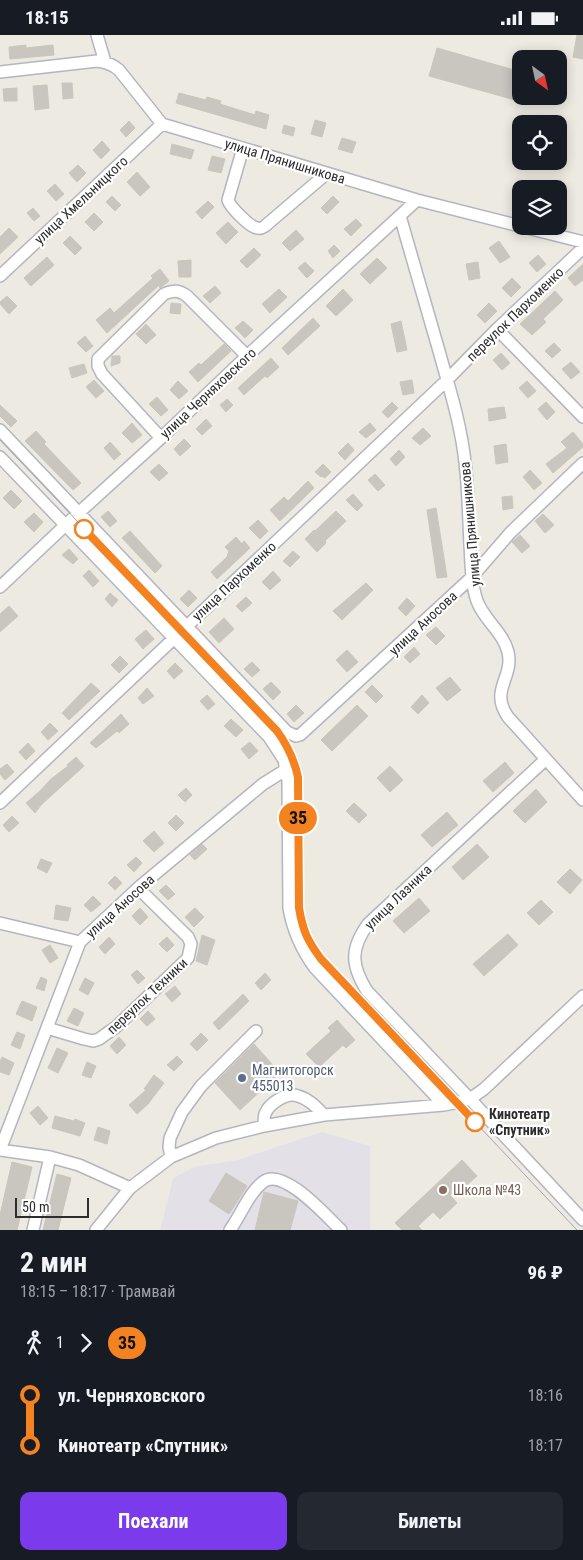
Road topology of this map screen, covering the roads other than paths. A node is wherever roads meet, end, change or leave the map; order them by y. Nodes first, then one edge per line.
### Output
1 (98, 35) edge
2 (105, 62) junction
3 (0, 72) edge
4 (162, 124) junction
5 (243, 148) junction
6 (326, 173) junction
7 (417, 201) junction
8 (400, 216) junction
9 (583, 242) edge
10 (583, 248) edge
11 (0, 276) edge
12 (497, 329) junction
13 (247, 356) junction
14 (447, 380) junction
15 (583, 417) edge
16 (0, 430) edge
17 (161, 438) junction
18 (0, 457) edge
19 (583, 463) edge
20 (79, 513) junction
21 (65, 526) junction
22 (472, 577) junction
23 (0, 587) edge
24 (187, 625) junction
25 (174, 638) junction
26 (546, 759) junction
27 (287, 769) junction
28 (583, 800) edge
29 (0, 803) edge
30 (138, 888) junction
31 (0, 923) edge
32 (80, 942) junction
33 (583, 996) edge
34 (47, 1028) junction
35 (256, 1031) dead end
36 (470, 1099) junction
37 (444, 1105) junction
38 (324, 1115) junction
39 (264, 1126) junction
40 (0, 1150) edge
41 (50, 1157) junction
42 (171, 1157) junction
43 (130, 1188) junction
44 (583, 1220) edge
45 (33, 1230) edge
46 (96, 1230) edge
47 (230, 1230) edge
48 (340, 1230) edge

1 - 2 street
2 - 3 street
2 - 4 street
4 - 5 street, улица Прянишникова
4 - 11 street, улица Хмельницкого
5 - 6 street, улица Прянишникова
5 - 6 street
6 - 7 street, улица Прянишникова
7 - 8 street, улица Черняховского
7 - 9 street, улица Прянишникова
8 - 13 street, улица Черняховского
8 - 14 street, улица Прянишникова
10 - 12 street, переулок Пархоменко
12 - 14 street, переулок Пархоменко
12 - 15 street
13 - 17 street, улица Черняховского
13 - 17 street
14 - 22 street, улица Прянишникова
14 - 24 street, улица Пархоменко
16 - 20 street
17 - 20 street, улица Черняховского
18 - 21 street
19 - 22 street, улица Аносова
20 - 21 street, улица Черняховского
20 - 24 street
21 - 23 street, улица Черняховского
21 - 25 street
22 - 24 street, улица Аносова
22 - 26 street, улица Прянишникова
24 - 25 street, улица Пархоменко
25 - 27 street
25 - 29 street, улица Пархоменко
26 - 28 street, улица Прянишникова
26 - 36 street, улица Лазника
27 - 30 street, улица Аносова
27 - 37 street
30 - 32 street, улица Аносова
30 - 34 street, переулок Техники
31 - 32 street
32 - 34 street, улица Аносова
33 - 36 street
34 - 40 street, улица Аносова
35 - 42 street
36 - 37 street
36 - 44 street, улица Лазника
37 - 38 street
38 - 39 street
38 - 39 street
39 - 42 street
40 - 41 street
41 - 43 street
41 - 45 street
42 - 43 street
43 - 46 street
47 - 48 street

